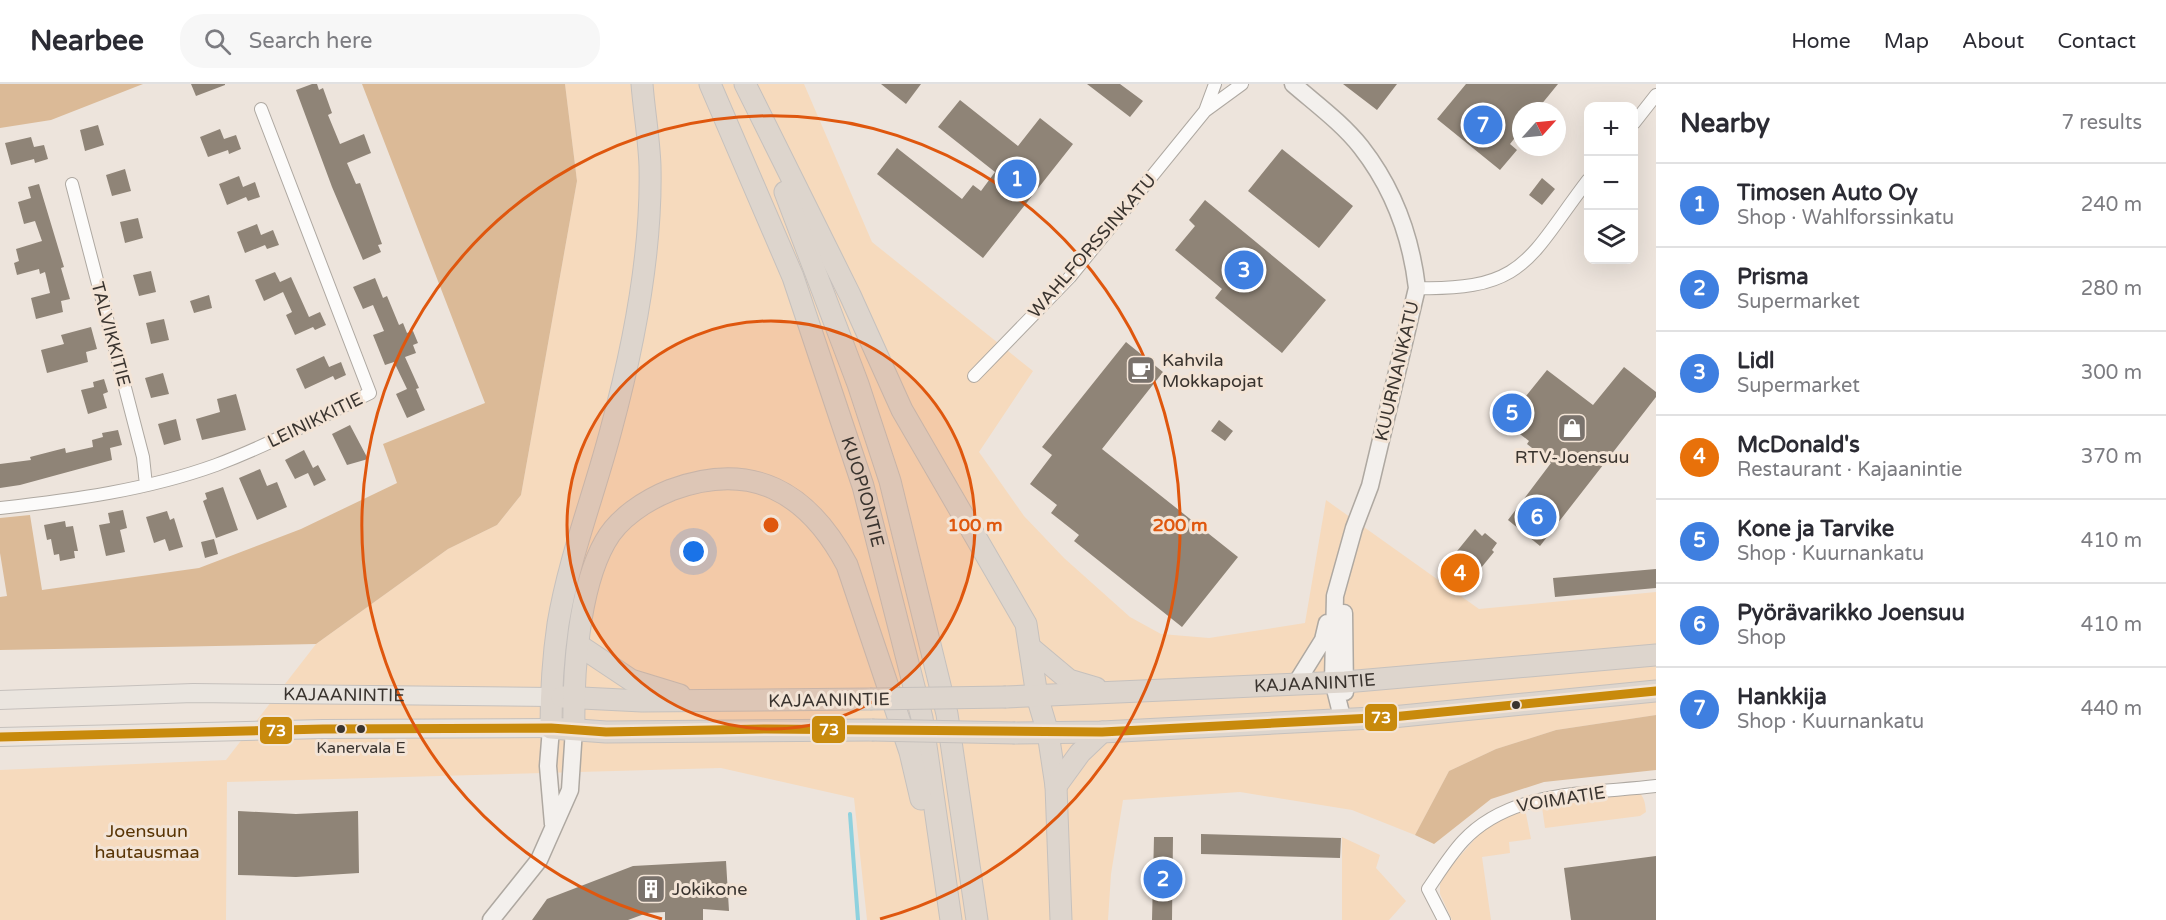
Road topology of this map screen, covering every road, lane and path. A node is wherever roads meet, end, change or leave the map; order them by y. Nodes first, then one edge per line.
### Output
1 (642, 84) edge
2 (710, 84) edge
3 (740, 84) edge
4 (745, 84) edge
5 (1215, 84) edge
6 (1242, 84) edge
7 (1293, 84) edge
8 (1656, 95) edge
9 (261, 109) dead end
10 (1205, 111) junction
11 (1638, 118) edge
12 (72, 184) dead end
13 (1584, 186) edge
14 (1417, 288) junction
15 (974, 376) dead end
16 (146, 485) junction
17 (0, 508) edge
18 (1348, 552) junction
19 (1335, 596) junction
20 (580, 646) junction
21 (1032, 649) junction
22 (1656, 655) edge
23 (1339, 681) junction
24 (1295, 685) junction
25 (1656, 691) edge
26 (1111, 692) junction
27 (551, 696) junction
28 (1037, 696) junction
29 (573, 698) junction
30 (0, 700) edge
31 (700, 701) junction
32 (1344, 721) junction
33 (551, 728) junction
34 (574, 729) junction
35 (1102, 732) junction
36 (1048, 733) junction
37 (0, 737) edge
38 (1056, 786) junction
39 (1656, 786) edge
40 (553, 824) junction
41 (491, 920) edge
42 (950, 920) edge
43 (977, 920) edge
44 (1062, 920) edge
45 (1444, 920) edge

1 - 27 highway
2 - 42 highway, KUOPIONTIE
3 - 43 highway, KUOPIONTIE
4 - 21 highway
5 - 10 street, WAHLFORSSINKATU
6 - 10 street, WAHLFORSSINKATU
7 - 14 street, KUURNANKATU
8 - 11 street
9 - 16 street, LEINIKKITIE
10 - 15 street, WAHLFORSSINKATU
12 - 16 street, TALVIKKITIE
13 - 14 street
14 - 18 street, KUURNANKATU
16 - 17 street, LEINIKKITIE
18 - 19 street, KUURNANKATU
18 - 23 street, KUURNANKATU
19 - 23 street, KUURNANKATU
19 - 24 street
20 - 29 highway
20 - 31 highway
20 - 42 highway
21 - 26 highway
21 - 28 highway
22 - 23 highway, KAJAANINTIE
23 - 24 highway, KAJAANINTIE
23 - 32 street, KUURNANKATU
24 - 26 highway, KAJAANINTIE
25 - 32 highway, KAJAANINTIE
26 - 28 highway, KAJAANINTIE
27 - 29 highway, KAJAANINTIE
27 - 30 main road, KAJAANINTIE
27 - 33 highway
28 - 31 highway, KAJAANINTIE, bridge
28 - 36 highway
29 - 31 highway, KAJAANINTIE
29 - 34 highway
32 - 35 highway, KAJAANINTIE
33 - 34 highway, KAJAANINTIE
33 - 37 main road, KAJAANINTIE
33 - 40 street
34 - 36 highway, KAJAANINTIE, bridge
34 - 40 street
35 - 36 highway, KAJAANINTIE
35 - 38 highway
36 - 38 highway
38 - 44 highway
39 - 45 street, VOIMATIE
40 - 41 street

